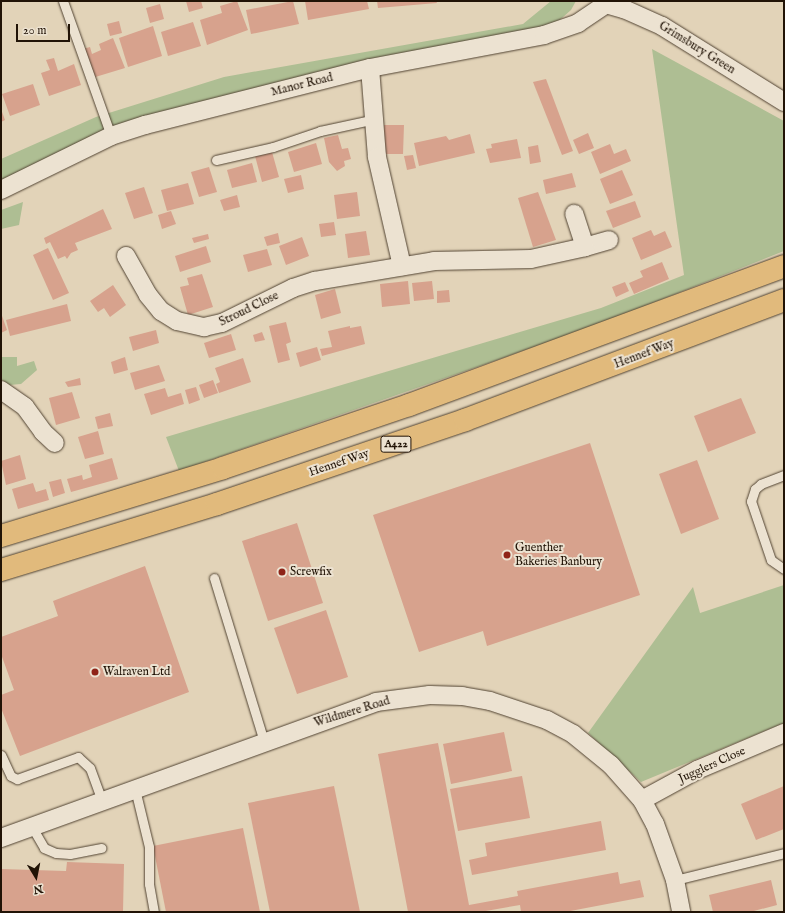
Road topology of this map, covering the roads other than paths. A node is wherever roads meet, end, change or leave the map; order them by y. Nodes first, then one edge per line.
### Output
1 (63, 1) edge
2 (605, 3) edge
3 (370, 68) junction
4 (784, 102) edge
5 (375, 119) junction
6 (111, 136) junction
7 (216, 160) dead end
8 (1, 190) edge
9 (574, 214) dead end
10 (609, 240) dead end
11 (585, 246) junction
12 (126, 256) dead end
13 (402, 266) junction
14 (784, 266) edge
15 (784, 300) edge
16 (1, 390) edge
17 (55, 443) dead end
18 (784, 475) edge
19 (1, 536) edge
20 (784, 569) edge
21 (1, 570) edge
22 (214, 578) dead end
23 (784, 733) edge
24 (264, 742) junction
25 (1, 755) edge
26 (135, 790) junction
27 (642, 800) junction
28 (102, 801) junction
29 (32, 827) junction
30 (1, 838) edge
31 (101, 848) dead end
32 (784, 853) edge
33 (675, 880) junction
34 (154, 912) edge
35 (681, 912) edge

1 - 6 lane
2 - 3 street, Manor Road
2 - 4 street, Grimsbury Green
3 - 5 street
3 - 6 street, Manor Road
5 - 7 lane
5 - 13 street
6 - 8 street, Manor Road
9 - 11 street
10 - 11 street, Stroud Close
11 - 13 street, Stroud Close
12 - 13 street, Stroud Close
14 - 19 highway
15 - 21 highway, Hennef Way / A422
16 - 17 street
18 - 20 lane
22 - 24 lane
23 - 27 street, Jugglers Close
24 - 26 street, Wildmere Road
24 - 27 street, Wildmere Road
25 - 28 lane
26 - 28 street, Wildmere Road
26 - 34 lane
27 - 33 street, Wildmere Road
28 - 29 street, Wildmere Road
29 - 30 street, Wildmere Road
29 - 31 lane
32 - 33 lane
33 - 35 street, Wildmere Road

